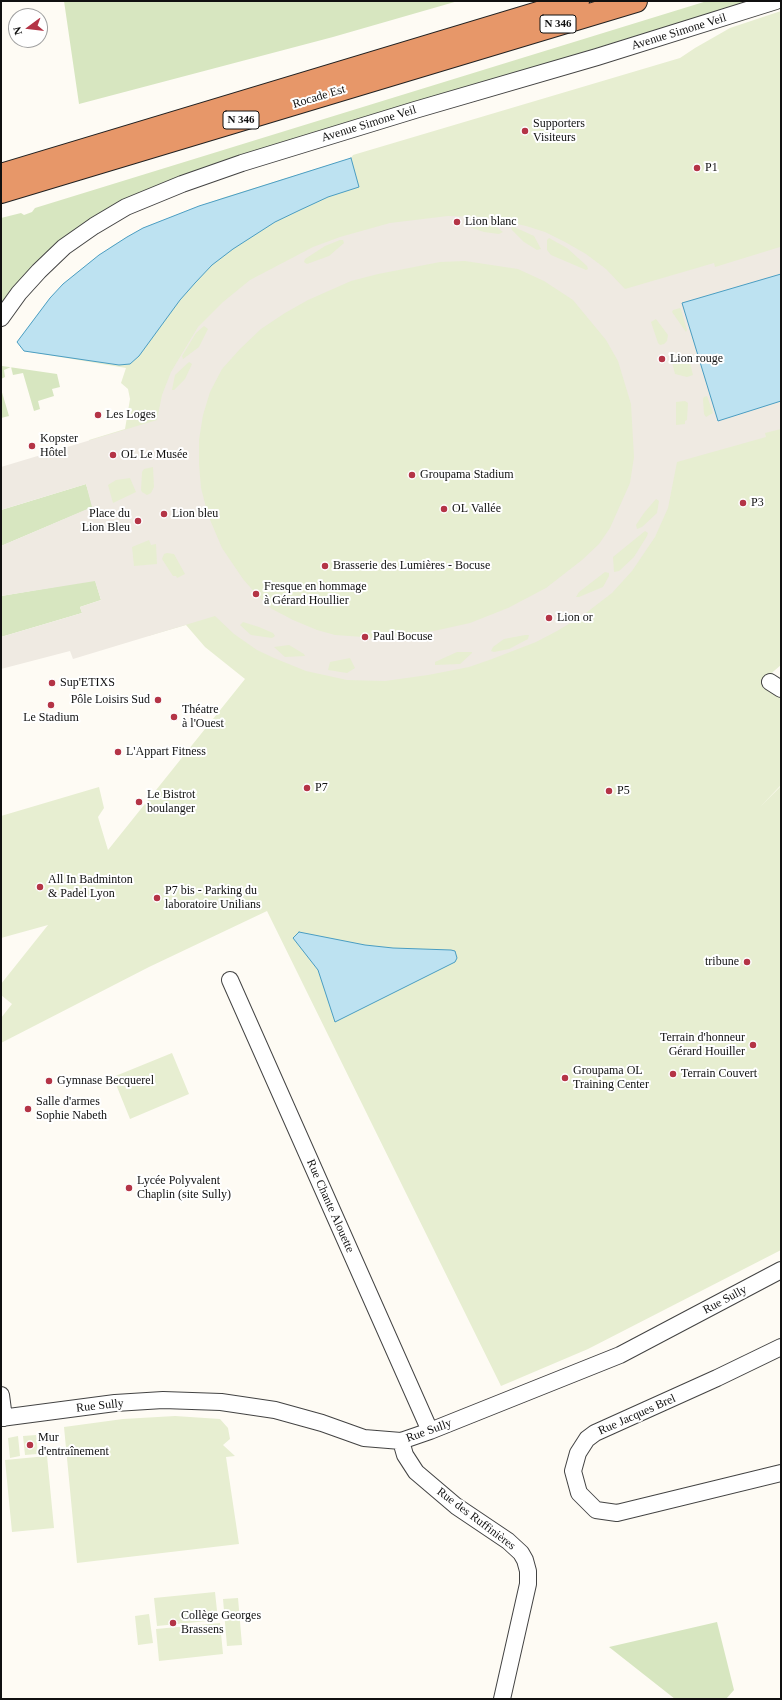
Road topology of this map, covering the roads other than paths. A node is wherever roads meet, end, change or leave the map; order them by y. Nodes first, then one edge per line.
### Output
1 (578, 1) edge
2 (636, 1) edge
3 (776, 1) edge
4 (4, 172) edge
5 (1, 192) edge
6 (1, 318) edge
7 (230, 980) dead end
8 (781, 1270) edge
9 (781, 1347) edge
10 (1, 1395) edge
11 (3, 1418) edge
12 (430, 1431) junction
13 (401, 1441) junction
14 (781, 1473) edge
15 (502, 1699) edge

1 - 4 highway, Rocade Est / N 346
2 - 5 highway, Rocade Est / N 346
3 - 6 street, Avenue Simone Veil
7 - 12 street, Rue Chante Alouette
8 - 12 street, Rue Sully
9 - 14 street, Rue Jacques Brel
10 - 11 street
11 - 13 street, Rue Sully
12 - 13 street, Rue Sully
13 - 15 street, Rue des Ruffinières

